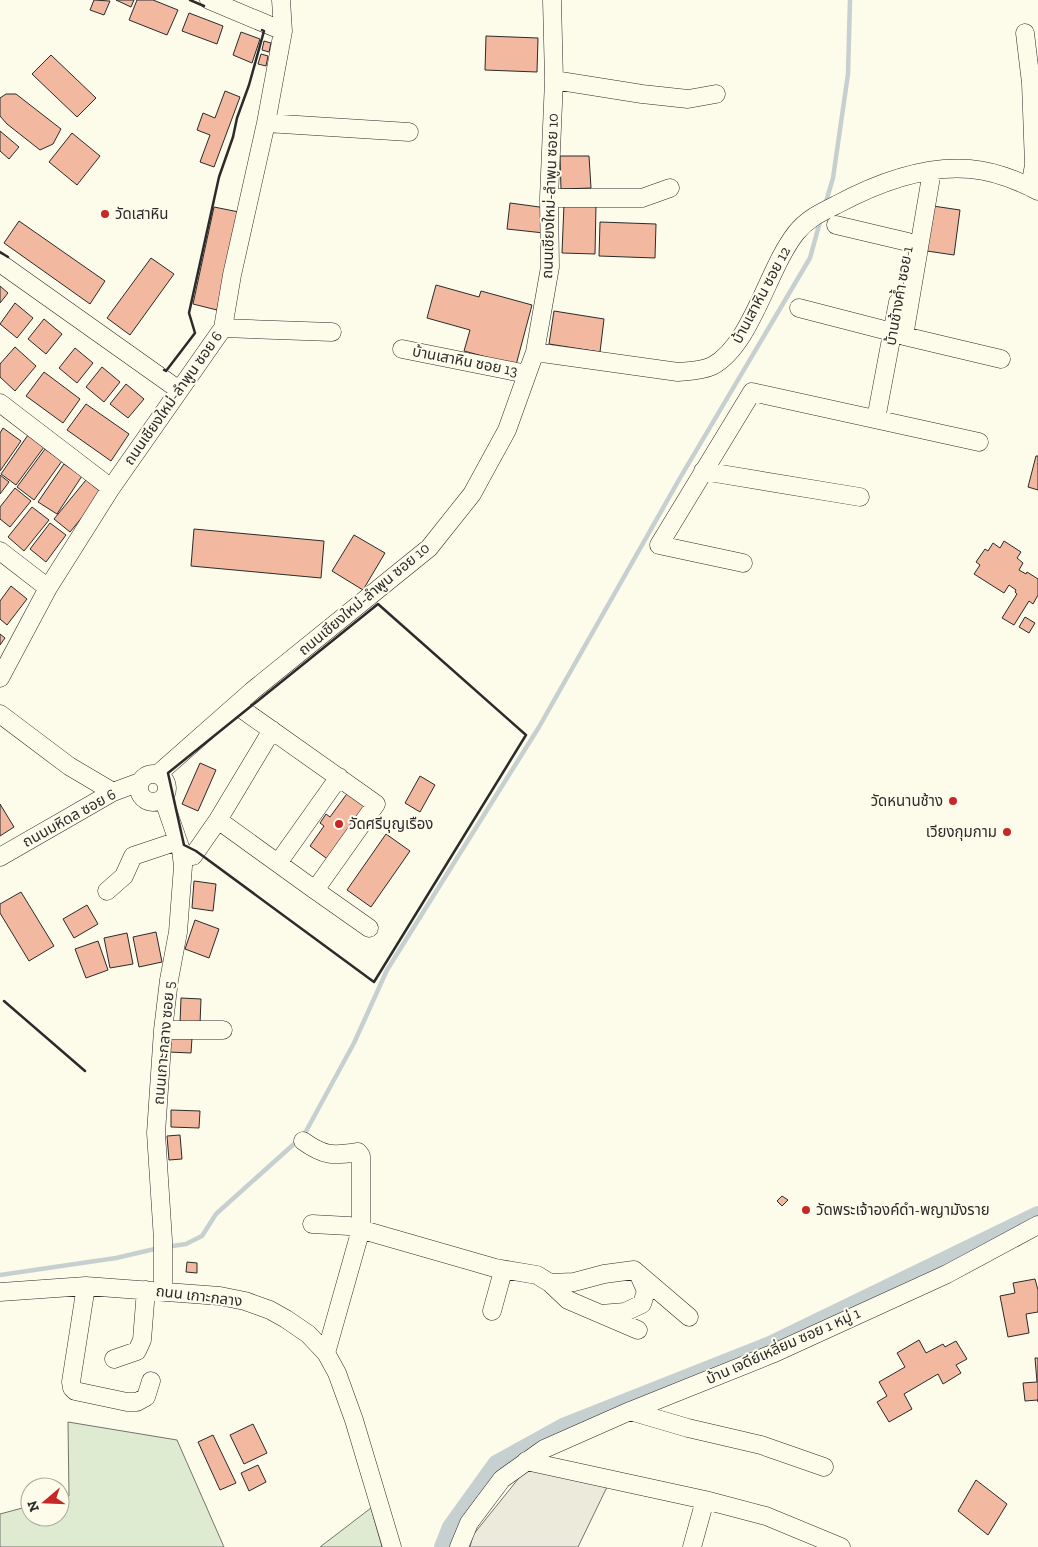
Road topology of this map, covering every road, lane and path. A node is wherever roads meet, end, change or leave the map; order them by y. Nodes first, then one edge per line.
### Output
1 (209, 0) edge
2 (281, 0) edge
3 (552, 0) edge
4 (283, 31) junction
5 (1025, 33) dead end
6 (554, 80) junction
7 (716, 94) dead end
8 (266, 123) junction
9 (409, 132) dead end
10 (926, 172) junction
11 (670, 188) dead end
12 (1034, 189) edge
13 (549, 198) junction
14 (836, 225) dead end
15 (908, 242) junction
16 (0, 263) edge
17 (799, 308) dead end
18 (223, 328) junction
19 (332, 332) dead end
20 (892, 332) junction
21 (402, 349) dead end
22 (535, 352) junction
23 (1001, 359) dead end
24 (527, 374) junction
25 (178, 390) junction
26 (0, 402) edge
27 (876, 418) junction
28 (979, 442) dead end
29 (703, 471) junction
30 (111, 488) junction
31 (860, 497) dead end
32 (0, 551) edge
33 (743, 563) dead end
34 (48, 588) junction
35 (0, 678) edge
36 (236, 705) junction
37 (0, 714) edge
38 (272, 730) junction
39 (158, 774) junction
40 (339, 777) junction
41 (140, 782) junction
42 (113, 792) junction
43 (163, 798) junction
44 (218, 820) junction
45 (178, 841) junction
46 (193, 856) dead end
47 (0, 857) edge
48 (278, 863) junction
49 (315, 890) junction
50 (107, 891) dead end
51 (369, 928) dead end
52 (163, 1030) junction
53 (223, 1030) dead end
54 (303, 1141) dead end
55 (312, 1224) dead end
56 (1038, 1225) edge
57 (361, 1229) junction
58 (503, 1270) junction
59 (639, 1274) junction
60 (550, 1283) junction
61 (158, 1285) junction
62 (86, 1286) junction
63 (0, 1292) edge
64 (492, 1311) dead end
65 (600, 1314) junction
66 (689, 1317) dead end
67 (638, 1330) dead end
68 (326, 1353) junction
69 (114, 1359) dead end
70 (151, 1381) dead end
71 (630, 1411) junction
72 (526, 1461) junction
73 (824, 1468) dead end
74 (705, 1500) junction
75 (392, 1547) edge
76 (459, 1547) edge
77 (692, 1547) edge
78 (842, 1547) edge

1 - 4 street
2 - 4 street, ถนนเชียงใหม่-ลำพูน ซอย 6
3 - 6 street, ถนนเชียงใหม่-ลำพูน ซอย 10
4 - 8 street, ถนนเชียงใหม่-ลำพูน ซอย 6
5 - 12 street
6 - 7 street
6 - 13 street, ถนนเชียงใหม่-ลำพูน ซอย 10
8 - 9 street
8 - 18 street, ถนนเชียงใหม่-ลำพูน ซอย 6
10 - 12 street, บ้านเสาหิน ซอย 12
10 - 15 street, บ้านช้างค้ำ ซอย 1
10 - 22 street, บ้านเสาหิน ซอย 12
10 - 23 street
11 - 13 street
13 - 22 street, ถนนเชียงใหม่-ลำพูน ซอย 10
14 - 15 street
15 - 20 street, บ้านช้างค้ำ ซอย 1
16 - 25 street
17 - 20 street
18 - 19 street
18 - 25 street, ถนนเชียงใหม่-ลำพูน ซอย 6
20 - 27 street, บ้านช้างค้ำ ซอย 1
21 - 24 street, บ้านเสาหิน ซอย 13
22 - 24 street, ถนนเชียงใหม่-ลำพูน ซอย 10
24 - 36 street, ถนนเชียงใหม่-ลำพูน ซอย 10
25 - 30 street, ถนนเชียงใหม่-ลำพูน ซอย 6
26 - 30 street
27 - 28 street
27 - 29 street
29 - 31 street
29 - 33 street
30 - 34 street, ถนนเชียงใหม่-ลำพูน ซอย 6
32 - 34 street
34 - 35 street, ถนนเชียงใหม่-ลำพูน ซอย 6
36 - 38 street
36 - 39 street, ถนนเชียงใหม่-ลำพูน ซอย 10
37 - 42 street
38 - 40 street
38 - 44 street
39 - 41 street
39 - 43 street
40 - 48 street
40 - 49 street
41 - 42 street, ถนนมหิดล ซอย 6
41 - 43 street
42 - 47 street, ถนนมหิดล ซอย 6
43 - 45 street, ถนนเกาะกลาง ซอย 5
44 - 46 street
44 - 48 street
45 - 50 street
45 - 52 street, ถนนเกาะกลาง ซอย 5
48 - 49 street
49 - 51 street
52 - 53 street
52 - 61 street, ถนนเกาะกลาง ซอย 5
54 - 57 street
55 - 57 street
56 - 71 street, บ้าน เจดีย์เหลี่ยม ซอย 1 หมู่ 1
57 - 58 street
57 - 68 street
58 - 60 street
58 - 64 street
59 - 60 street
59 - 65 street
59 - 66 street
60 - 65 street
61 - 62 street, ถนน เกาะกลาง
61 - 68 street, ถนน เกาะกลาง
61 - 69 street, ถนนเกาะกลาง ซอย 5
62 - 63 street, ถนน เกาะกลาง
62 - 70 street
65 - 67 street
68 - 75 street, ถนน เกาะกลาง
71 - 72 street, บ้าน เจดีย์เหลี่ยม ซอย 1 หมู่ 1
71 - 73 street
72 - 74 street
72 - 76 street, บ้าน เจดีย์เหลี่ยม ซอย 1 หมู่ 1
74 - 77 street
74 - 78 street

